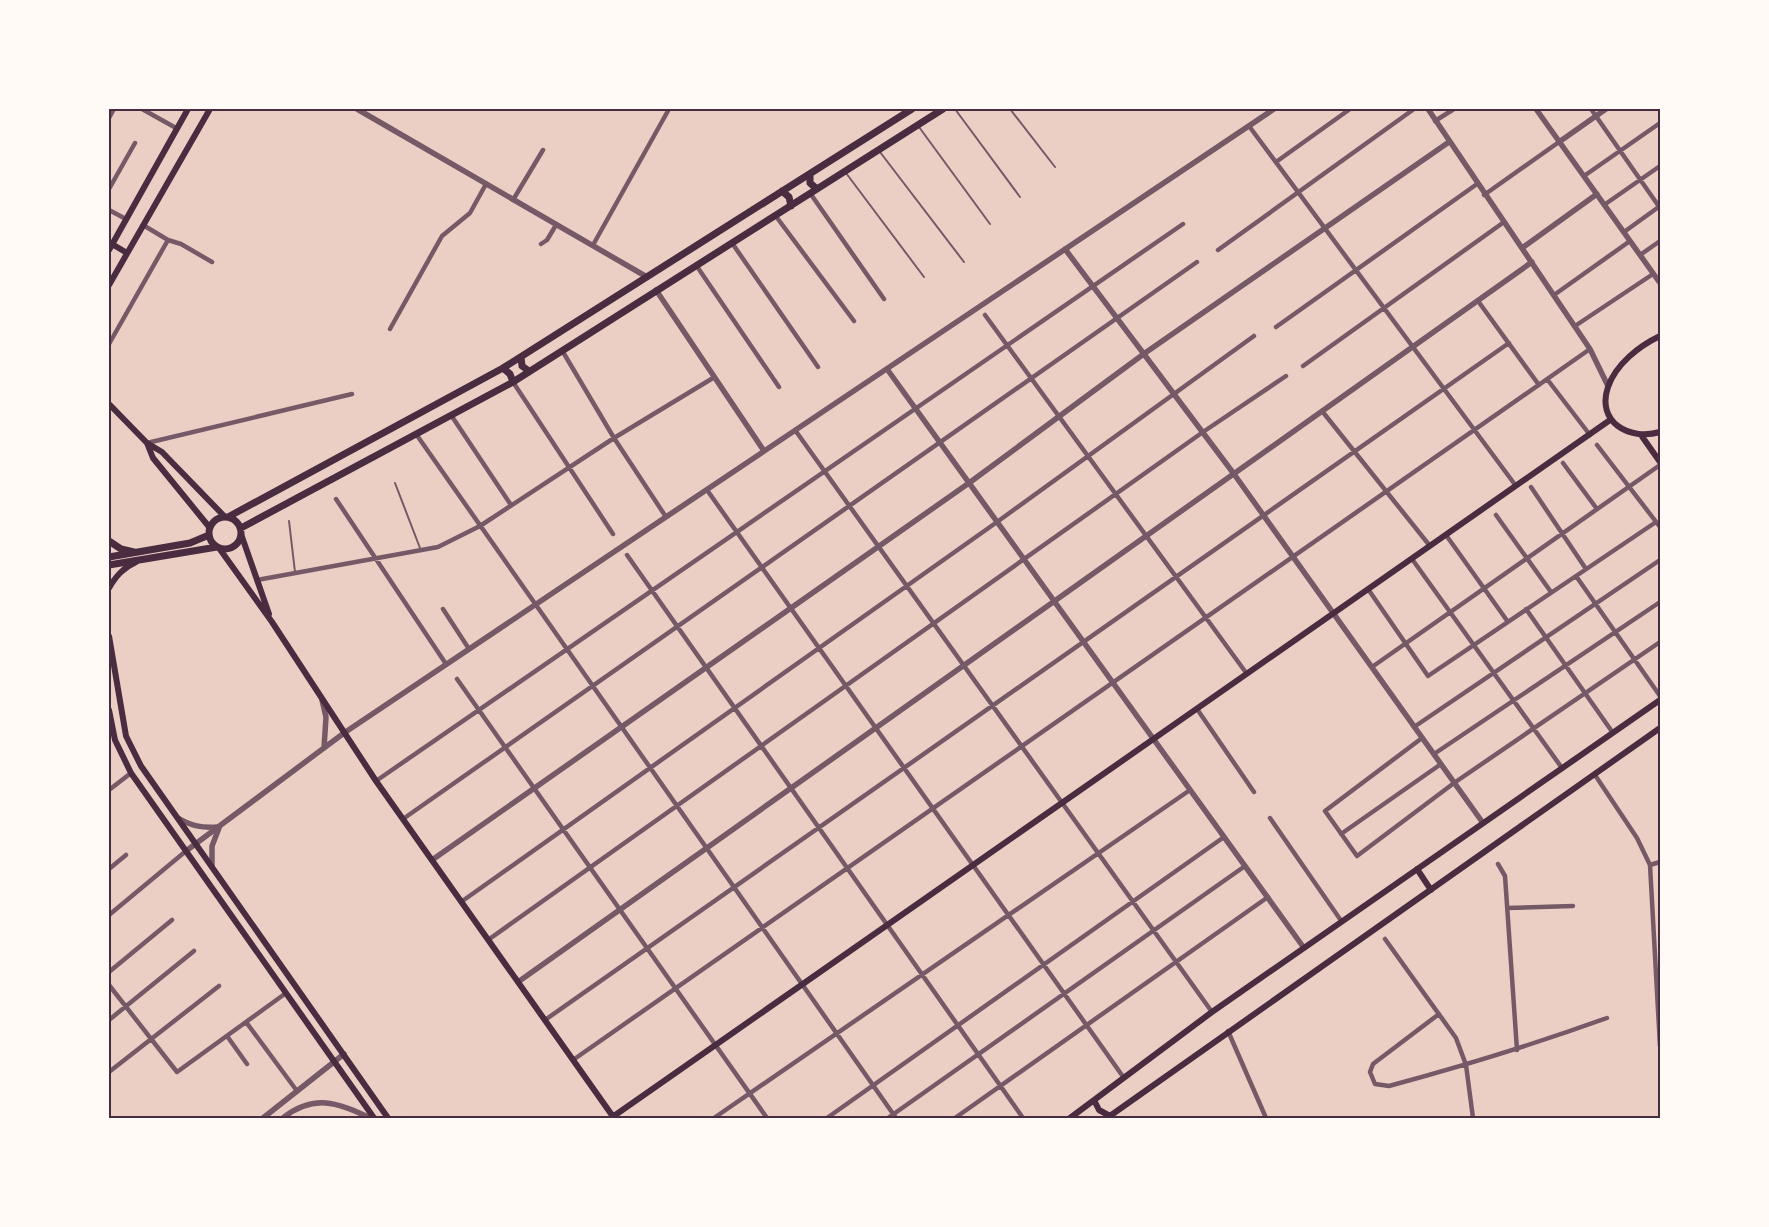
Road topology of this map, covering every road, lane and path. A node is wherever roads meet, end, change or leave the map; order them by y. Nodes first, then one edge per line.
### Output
1 (114, 109) edge
2 (142, 109) edge
3 (188, 109) edge
4 (210, 109) edge
5 (357, 109) edge
6 (669, 109) edge
7 (912, 109) edge
8 (943, 109) edge
9 (955, 109) edge
10 (1010, 109) edge
11 (1274, 109) edge
12 (1350, 109) edge
13 (1414, 109) edge
14 (1428, 109) edge
15 (1454, 109) edge
16 (1536, 109) edge
17 (1591, 109) edge
18 (1606, 109) edge
19 (1596, 116) junction
20 (109, 118) edge
21 (1435, 121) junction
22 (1660, 122) edge
23 (917, 125) junction
24 (1249, 126) junction
25 (176, 128) junction
26 (1449, 142) junction
27 (1559, 142) junction
28 (135, 144) dead end
29 (543, 150) dead end
30 (879, 150) junction
31 (1620, 150) junction
32 (1276, 162) junction
33 (1660, 166) edge
34 (1055, 167) dead end
35 (844, 171) junction
36 (810, 174) junction
37 (1584, 176) junction
38 (1640, 180) junction
39 (486, 184) junction
40 (1477, 184) junction
41 (109, 189) edge
42 (782, 191) junction
43 (814, 191) junction
44 (1298, 193) junction
45 (1484, 194) junction
46 (1597, 194) junction
47 (1020, 196) dead end
48 (513, 200) junction
49 (1604, 205) junction
50 (791, 206) junction
51 (1660, 207) edge
52 (109, 210) edge
53 (775, 215) junction
54 (126, 219) junction
55 (1504, 222) junction
56 (990, 224) dead end
57 (1183, 224) dead end
58 (143, 225) junction
59 (556, 225) junction
60 (1325, 228) junction
61 (1624, 232) junction
62 (168, 240) junction
63 (1630, 241) junction
64 (1660, 241) edge
65 (732, 243) junction
66 (541, 244) dead end
67 (593, 245) junction
68 (110, 247) edge
69 (1522, 248) junction
70 (1065, 249) junction
71 (1218, 250) dead end
72 (127, 253) junction
73 (1640, 255) junction
74 (212, 262) dead end
75 (964, 262) dead end
76 (1197, 262) dead end
77 (1532, 262) junction
78 (696, 266) junction
79 (1356, 270) junction
80 (1653, 274) junction
81 (647, 277) junction
82 (924, 277) dead end
83 (1660, 283) edge
84 (109, 285) edge
85 (1094, 286) junction
86 (656, 290) junction
87 (1554, 295) junction
88 (884, 299) dead end
89 (1478, 301) junction
90 (1384, 308) junction
91 (985, 315) dead end
92 (1118, 317) junction
93 (854, 321) dead end
94 (1575, 326) junction
95 (1276, 327) dead end
96 (390, 329) dead end
97 (1254, 336) dead end
98 (1660, 336) edge
99 (1509, 343) junction
100 (109, 344) edge
101 (1007, 346) junction
102 (1413, 347) junction
103 (1590, 349) junction
104 (563, 352) junction
105 (1145, 354) junction
106 (521, 357) junction
107 (818, 366) dead end
108 (1303, 366) dead end
109 (503, 368) junction
110 (887, 369) junction
111 (529, 371) junction
112 (1286, 376) dead end
113 (714, 378) junction
114 (1031, 378) junction
115 (1547, 379) junction
116 (512, 382) junction
117 (1539, 385) junction
118 (1608, 386) junction
119 (779, 387) dead end
120 (1444, 389) junction
121 (1174, 393) junction
122 (352, 394) dead end
123 (109, 404) edge
124 (916, 409) junction
125 (1322, 411) junction
126 (451, 415) junction
127 (1058, 415) junction
128 (1610, 420) junction
129 (795, 430) junction
130 (1474, 430) junction
131 (1203, 432) junction
132 (1660, 432) edge
133 (416, 434) junction
134 (1590, 435) junction
135 (1641, 435) junction
136 (614, 438) junction
137 (940, 442) junction
138 (147, 443) junction
139 (1598, 445) dead end
140 (764, 451) junction
141 (1354, 452) junction
142 (1087, 455) junction
143 (1563, 463) dead end
144 (1660, 463) edge
145 (569, 468) junction
146 (824, 472) junction
147 (1234, 474) junction
148 (395, 483) dead end
149 (969, 483) junction
150 (1516, 486) junction
151 (1630, 486) junction
152 (1531, 487) dead end
153 (707, 490) junction
154 (1386, 492) junction
155 (1116, 494) junction
156 (336, 499) dead end
157 (511, 506) junction
158 (849, 506) junction
159 (1597, 509) junction
160 (1264, 515) junction
161 (1496, 515) dead end
162 (227, 517) junction
163 (666, 517) junction
164 (289, 521) dead end
165 (997, 522) junction
166 (1656, 522) junction
167 (480, 526) junction
168 (1660, 527) edge
169 (209, 531) junction
170 (241, 531) junction
171 (737, 532) junction
172 (1562, 533) junction
173 (613, 534) dead end
174 (1446, 535) junction
175 (1146, 536) junction
176 (109, 541) edge
177 (878, 546) junction
178 (1430, 546) junction
179 (218, 547) junction
180 (420, 549) junction
181 (627, 555) dead end
182 (138, 556) junction
183 (109, 557) edge
184 (1293, 557) junction
185 (375, 558) junction
186 (1527, 558) junction
187 (1024, 559) junction
188 (1412, 559) junction
189 (1660, 560) edge
190 (109, 565) edge
191 (762, 567) junction
192 (1586, 569) junction
193 (296, 572) junction
194 (1576, 576) junction
195 (1176, 577) junction
196 (257, 580) junction
197 (906, 586) junction
198 (109, 588) edge
199 (1484, 588) junction
200 (1368, 589) junction
201 (652, 590) junction
202 (1551, 592) junction
203 (1054, 602) junction
204 (1660, 602) edge
205 (1596, 604) junction
206 (535, 605) junction
207 (791, 608) junction
208 (443, 609) dead end
209 (1526, 609) junction
210 (1450, 612) junction
211 (1334, 614) junction
212 (1206, 618) junction
213 (272, 622) junction
214 (1508, 622) junction
215 (933, 624) junction
216 (678, 626) junction
217 (1615, 632) junction
218 (109, 636) edge
219 (1546, 638) junction
220 (1084, 642) junction
221 (1660, 642) edge
222 (1406, 643) junction
223 (1474, 645) junction
224 (819, 648) junction
225 (469, 649) junction
226 (566, 650) junction
227 (1635, 659) junction
228 (446, 664) junction
229 (964, 666) junction
230 (1566, 666) junction
231 (706, 667) junction
232 (1372, 667) junction
233 (1494, 673) junction
234 (1247, 674) junction
235 (457, 679) dead end
236 (1113, 683) junction
237 (592, 686) junction
238 (846, 686) junction
239 (1585, 693) junction
240 (1660, 696) edge
241 (322, 700) junction
242 (1513, 700) junction
243 (1660, 700) edge
244 (992, 706) junction
245 (735, 708) junction
246 (1197, 709) junction
247 (109, 710) edge
248 (479, 710) junction
249 (1414, 727) junction
250 (621, 728) junction
251 (876, 728) junction
252 (1533, 728) junction
253 (1660, 728) edge
254 (344, 733) junction
255 (1613, 733) junction
256 (1422, 738) junction
257 (1154, 739) junction
258 (112, 741) edge
259 (762, 746) junction
260 (505, 747) junction
261 (1022, 747) junction
262 (324, 748) junction
263 (1434, 754) junction
264 (1441, 764) junction
265 (650, 768) junction
266 (904, 768) junction
267 (1562, 768) junction
268 (131, 772) junction
269 (1595, 775) junction
270 (376, 781) junction
271 (1454, 783) junction
272 (791, 788) junction
273 (534, 789) junction
274 (109, 790) edge
275 (1190, 790) junction
276 (1254, 792) dead end
277 (1062, 803) junction
278 (676, 806) junction
279 (933, 809) junction
280 (177, 817) junction
281 (403, 818) junction
282 (1270, 818) dead end
283 (1483, 823) junction
284 (219, 827) junction
285 (819, 828) junction
286 (563, 829) junction
287 (1342, 834) junction
288 (1224, 837) junction
289 (196, 844) junction
290 (706, 848) junction
291 (186, 851) junction
292 (1098, 854) junction
293 (126, 856) dead end
294 (432, 860) junction
295 (1660, 862) edge
296 (1498, 864) dead end
297 (973, 865) junction
298 (1650, 865) junction
299 (1245, 866) junction
300 (212, 867) junction
301 (590, 868) junction
302 (848, 868) junction
303 (109, 869) edge
304 (1417, 869) junction
305 (734, 888) junction
306 (1431, 890) junction
307 (1268, 897) junction
308 (461, 902) junction
309 (1133, 902) junction
310 (1573, 906) dead end
311 (1507, 908) junction
312 (620, 909) junction
313 (109, 915) edge
314 (1008, 915) junction
315 (172, 920) dead end
316 (1342, 922) junction
317 (887, 925) junction
318 (762, 928) junction
319 (1153, 930) junction
320 (1385, 939) dead end
321 (488, 940) junction
322 (647, 948) junction
323 (1304, 948) junction
324 (194, 951) dead end
325 (1176, 962) junction
326 (1044, 965) junction
327 (109, 972) edge
328 (922, 975) junction
329 (518, 982) junction
330 (109, 985) edge
331 (802, 985) junction
332 (219, 986) dead end
333 (676, 988) junction
334 (286, 993) junction
335 (1064, 994) junction
336 (1659, 997) edge
337 (126, 1006) junction
338 (1212, 1012) junction
339 (1439, 1014) junction
340 (1607, 1018) dead end
341 (109, 1020) edge
342 (545, 1020) junction
343 (246, 1022) junction
344 (1086, 1025) junction
345 (958, 1026) junction
346 (1228, 1031) junction
347 (837, 1034) junction
348 (227, 1036) junction
349 (151, 1039) junction
350 (716, 1045) junction
351 (1660, 1046) edge
352 (1517, 1050) junction
353 (344, 1054) junction
354 (978, 1054) junction
355 (573, 1060) junction
356 (334, 1062) junction
357 (248, 1064) dead end
358 (1466, 1065) junction
359 (109, 1072) edge
360 (1124, 1078) junction
361 (873, 1086) junction
362 (1000, 1086) junction
363 (297, 1091) junction
364 (750, 1094) junction
365 (1094, 1100) junction
366 (895, 1116) edge
367 (1108, 1117) edge
368 (263, 1118) edge
369 (283, 1118) edge
370 (370, 1118) edge
371 (374, 1118) edge
372 (388, 1118) edge
373 (613, 1118) edge
374 (714, 1118) edge
375 (767, 1118) edge
376 (827, 1118) edge
377 (888, 1118) edge
378 (955, 1118) edge
379 (1023, 1118) edge
380 (1070, 1118) edge
381 (1266, 1118) edge
382 (1474, 1118) edge

1 - 20 street
2 - 25 street
3 - 25 main road
4 - 58 main road
5 - 39 street
6 - 67 street
7 - 36 main road
8 - 23 main road
9 - 47 lane
10 - 34 lane
11 - 24 street
12 - 32 street
13 - 44 street
14 - 21 street
15 - 21 street
16 - 27 street
17 - 19 street
18 - 19 street
19 - 27 street
19 - 31 street
21 - 26 street
22 - 31 street
23 - 30 main road
23 - 56 lane
24 - 32 street
24 - 70 street
25 - 54 main road
26 - 40 street
26 - 60 street
27 - 37 street
27 - 45 street
28 - 41 street
29 - 48 street
30 - 35 main road
30 - 75 lane
31 - 37 street
31 - 38 street
32 - 44 street
33 - 38 street
35 - 43 main road
35 - 82 lane
36 - 42 main road
36 - 43 main road
37 - 46 street
38 - 49 street
38 - 51 street
39 - 48 street
39 - 96 street
40 - 45 street
40 - 79 street
42 - 50 main road
42 - 81 main road
43 - 50 main road
43 - 88 street
44 - 60 street
44 - 71 street
45 - 55 street
46 - 49 street
46 - 69 street
48 - 59 street
49 - 61 street
50 - 53 main road
51 - 61 street
52 - 54 street
53 - 65 main road
53 - 93 street
54 - 68 main road
55 - 69 street
55 - 90 street
57 - 85 street
58 - 62 street
58 - 72 main road
59 - 66 street
59 - 67 street
60 - 79 street
60 - 105 street
61 - 63 street
62 - 74 street
62 - 100 street
63 - 73 street
63 - 87 street
64 - 73 street
65 - 78 main road
65 - 107 street
67 - 81 street
68 - 72 main road
69 - 77 street
70 - 85 street
70 - 110 street
72 - 84 main road
73 - 80 street
76 - 92 street
77 - 87 street
77 - 89 street
78 - 86 main road
78 - 119 street
79 - 90 street
79 - 95 street
80 - 83 street
80 - 94 street
81 - 106 main road
85 - 92 street
85 - 101 street
86 - 104 main road
86 - 113 street
87 - 94 street
89 - 99 street
89 - 102 street
90 - 102 street
90 - 108 street
91 - 101 street
92 - 105 street
92 - 114 street
94 - 103 street
97 - 121 street
98 - 118 main road
99 - 117 street
99 - 120 street
101 - 114 street
101 - 124 street
102 - 120 street
102 - 125 street
103 - 115 street
103 - 118 street
104 - 111 main road
104 - 136 street
105 - 121 street
105 - 127 street
106 - 109 main road
106 - 111 main road
109 - 116 main road
109 - 162 main road
110 - 124 street
110 - 129 street
111 - 116 main road
112 - 131 street
113 - 136 street
113 - 140 street
114 - 127 street
114 - 137 street
115 - 117 street
115 - 134 street
116 - 126 main road
116 - 145 street
117 - 130 street
118 - 128 main road
120 - 130 street
120 - 141 street
121 - 131 street
121 - 142 street
122 - 138 street
123 - 138 main road
124 - 137 street
124 - 146 street
125 - 141 street
125 - 147 street
126 - 133 main road
126 - 157 street
127 - 142 street
127 - 149 street
128 - 134 main road
128 - 135 main road
129 - 140 street
129 - 146 street
130 - 150 street
130 - 154 street
131 - 147 street
131 - 155 street
132 - 135 main road
133 - 167 street
133 - 170 main road
134 - 150 main road
135 - 144 main road
136 - 145 street
136 - 163 street
137 - 149 street
137 - 158 street
138 - 162 main road
138 - 169 main road
139 - 151 street
140 - 153 street
141 - 154 street
141 - 160 street
142 - 155 street
142 - 165 street
143 - 159 street
144 - 151 street
145 - 157 street
145 - 173 street
146 - 158 street
146 - 171 street
147 - 160 street
147 - 175 street
148 - 180 lane
149 - 165 street
149 - 177 street
150 - 174 main road
151 - 159 street
151 - 166 street
152 - 172 street
153 - 163 street
153 - 171 street
154 - 178 street
154 - 184 street
155 - 175 street
155 - 187 street
156 - 185 street
157 - 167 street
158 - 177 street
158 - 191 street
159 - 172 street
160 - 184 street
160 - 195 street
161 - 186 street
162 - 169 main road
162 - 170 main road
163 - 206 street
164 - 193 lane
165 - 187 street
165 - 197 street
166 - 168 street
166 - 192 street
167 - 180 street
167 - 206 street
169 - 179 main road
169 - 182 main road
170 - 179 main road
170 - 196 main road
171 - 191 street
171 - 201 street
172 - 186 street
172 - 192 street
174 - 178 main road
174 - 199 street
175 - 195 street
175 - 203 street
176 - 182 main road
177 - 197 street
177 - 207 street
178 - 188 main road
179 - 182 main road
179 - 213 main road
180 - 185 street
181 - 201 street
182 - 183 main road
182 - 190 main road
182 - 198 main road
184 - 211 street
184 - 212 street
185 - 193 street
185 - 228 street
186 - 199 street
186 - 202 street
187 - 203 street
187 - 215 street
188 - 200 main road
188 - 210 street
189 - 205 street
191 - 207 street
191 - 216 street
192 - 194 street
193 - 196 street
194 - 202 street
194 - 205 street
195 - 212 street
195 - 220 street
196 - 213 main road
197 - 215 street
197 - 224 street
199 - 210 street
199 - 214 street
200 - 211 main road
200 - 222 street
201 - 216 street
201 - 226 street
202 - 209 street
203 - 220 street
203 - 229 street
204 - 217 street
205 - 217 street
205 - 219 street
206 - 225 street
206 - 226 street
207 - 224 street
207 - 231 street
208 - 225 street
209 - 214 street
209 - 219 street
210 - 222 street
210 - 223 street
211 - 232 street
211 - 234 main road
212 - 234 street
212 - 236 street
213 - 241 main road
214 - 223 street
215 - 229 street
215 - 238 street
216 - 231 street
216 - 237 street
217 - 227 street
217 - 230 street
218 - 280 main road
219 - 230 street
219 - 233 street
220 - 236 street
220 - 244 street
221 - 227 street
222 - 223 street
222 - 232 street
223 - 233 street
224 - 238 street
224 - 245 street
225 - 228 street
226 - 237 street
226 - 248 street
227 - 239 street
227 - 240 street
228 - 254 street
229 - 244 street
229 - 251 street
230 - 239 street
230 - 242 street
231 - 245 street
231 - 250 street
232 - 249 street
233 - 242 street
233 - 249 street
234 - 246 main road
235 - 248 street
236 - 257 street
236 - 261 street
237 - 250 street
237 - 260 street
238 - 251 street
238 - 259 street
239 - 252 street
239 - 255 street
241 - 254 main road
241 - 262 street
242 - 252 street
242 - 263 street
243 - 255 main road
244 - 261 street
244 - 266 street
245 - 259 street
245 - 265 street
246 - 257 main road
246 - 276 street
247 - 258 main road
248 - 260 street
248 - 270 street
249 - 256 street
250 - 265 street
250 - 273 street
251 - 266 street
251 - 272 street
252 - 267 street
252 - 271 street
253 - 269 main road
254 - 262 street
254 - 270 main road
255 - 267 main road
256 - 263 street
256 - 287 street
257 - 275 street
257 - 277 main road
258 - 268 main road
259 - 272 street
259 - 278 street
260 - 273 street
260 - 281 street
261 - 277 street
261 - 279 street
262 - 284 street
263 - 264 street
264 - 271 street
264 - 287 street
265 - 278 street
265 - 286 street
266 - 279 street
266 - 285 street
267 - 283 main road
268 - 274 street
268 - 291 main road
269 - 298 street
269 - 306 main road
270 - 281 main road
271 - 283 street
271 - 287 street
272 - 285 street
272 - 290 street
273 - 286 street
273 - 294 street
275 - 288 street
275 - 292 street
277 - 292 street
277 - 297 main road
278 - 290 street
278 - 301 street
279 - 297 street
279 - 302 street
280 - 284 street
280 - 289 main road
281 - 294 main road
282 - 316 street
283 - 304 main road
284 - 289 street
284 - 300 street
285 - 302 street
285 - 305 street
286 - 301 street
286 - 308 street
288 - 299 street
288 - 309 street
289 - 291 street
289 - 300 main road
290 - 305 street
290 - 312 street
291 - 313 street
291 - 334 main road
292 - 309 street
292 - 314 street
293 - 303 street
294 - 308 main road
295 - 298 street
296 - 311 street
297 - 314 street
297 - 317 main road
298 - 336 street
299 - 307 street
299 - 319 street
300 - 353 main road
301 - 312 street
301 - 321 street
302 - 317 street
302 - 318 street
304 - 306 main road
304 - 316 main road
305 - 318 street
305 - 322 street
306 - 346 main road
307 - 323 street
307 - 325 street
308 - 321 main road
309 - 319 street
309 - 326 street
310 - 311 street
311 - 352 street
312 - 322 street
312 - 329 street
314 - 326 street
314 - 328 street
315 - 327 street
316 - 323 main road
317 - 328 street
317 - 331 main road
318 - 331 street
318 - 333 street
319 - 325 street
319 - 335 street
320 - 339 street
321 - 329 main road
322 - 333 street
322 - 342 street
323 - 338 main road
324 - 337 street
325 - 338 street
325 - 344 street
326 - 335 street
326 - 345 street
328 - 345 street
328 - 347 street
329 - 342 main road
330 - 337 street
331 - 347 street
331 - 350 main road
332 - 349 street
333 - 350 street
333 - 355 street
334 - 343 street
334 - 356 main road
335 - 344 street
335 - 354 street
336 - 351 street
337 - 341 street
337 - 349 street
338 - 360 main road
339 - 358 street
339 - 358 street
340 - 352 street
342 - 355 main road
343 - 348 street
343 - 363 street
344 - 360 street
344 - 362 street
345 - 354 street
345 - 361 street
346 - 367 main road
346 - 381 street
347 - 361 street
347 - 364 street
348 - 349 street
348 - 357 street
349 - 359 street
350 - 364 street
350 - 373 main road
352 - 358 street
353 - 356 street
353 - 372 main road
354 - 362 street
354 - 366 street
355 - 373 main road
356 - 363 street
356 - 371 main road
358 - 382 street
360 - 365 main road
361 - 366 street
361 - 376 street
362 - 378 street
362 - 379 street
363 - 368 street
364 - 374 street
364 - 375 street
365 - 367 main road
365 - 380 main road
366 - 377 street
369 - 370 street

